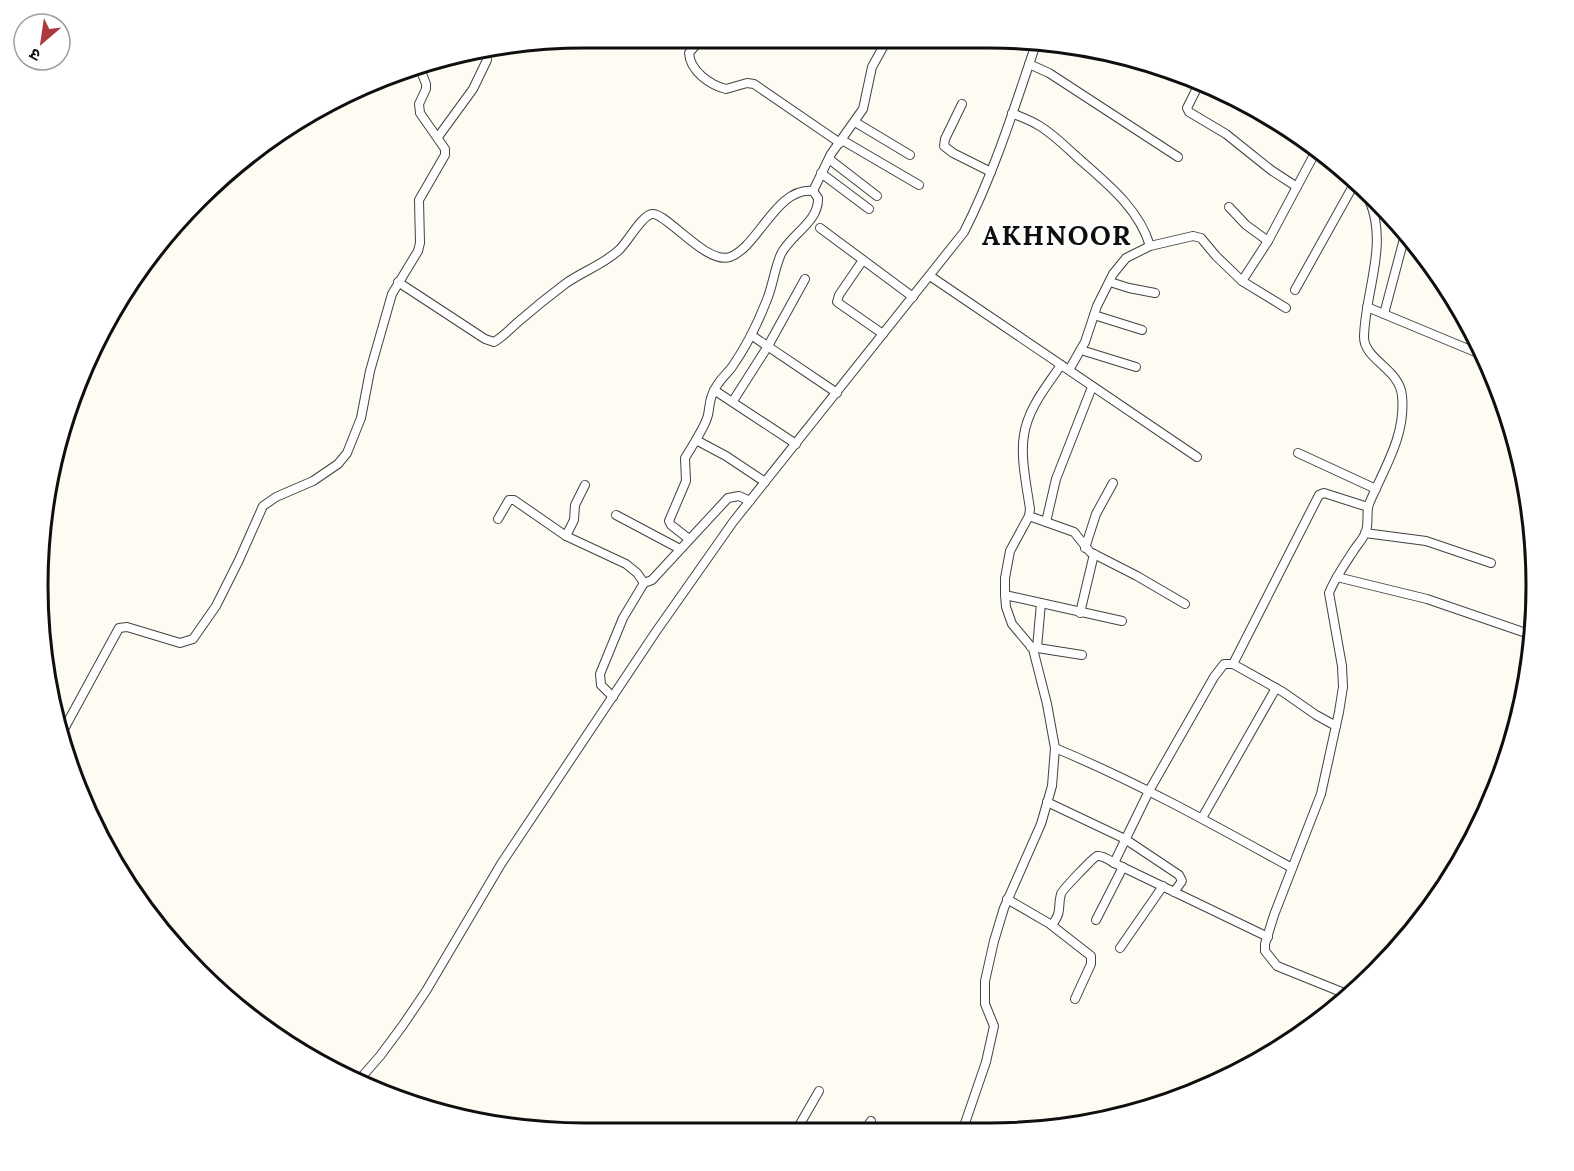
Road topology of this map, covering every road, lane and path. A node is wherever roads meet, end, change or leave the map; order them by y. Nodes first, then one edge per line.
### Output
1 (693, 48) edge
2 (882, 48) edge
3 (1034, 50) edge
4 (488, 60) dead end
5 (1029, 64) junction
6 (421, 74) edge
7 (1196, 90) edge
8 (962, 104) dead end
9 (1012, 113) junction
10 (855, 123) junction
11 (438, 137) junction
12 (841, 141) junction
13 (910, 155) dead end
14 (1179, 157) dead end
15 (1313, 157) edge
16 (829, 159) junction
17 (991, 172) junction
18 (820, 173) junction
19 (919, 185) dead end
20 (1297, 187) junction
21 (1351, 189) edge
22 (813, 191) junction
23 (877, 196) dead end
24 (1229, 207) dead end
25 (1371, 207) edge
26 (869, 209) dead end
27 (820, 228) dead end
28 (1268, 241) junction
29 (1149, 242) junction
30 (1403, 243) edge
31 (863, 260) junction
32 (930, 276) junction
33 (806, 279) dead end
34 (1242, 280) junction
35 (398, 282) junction
36 (1110, 282) junction
37 (1295, 290) dead end
38 (1155, 293) dead end
39 (913, 297) junction
40 (1367, 307) junction
41 (1286, 308) dead end
42 (1384, 314) junction
43 (1094, 315) junction
44 (1142, 330) dead end
45 (883, 334) junction
46 (751, 335) junction
47 (768, 346) junction
48 (1081, 350) junction
49 (1472, 351) edge
50 (1059, 363) junction
51 (1136, 367) dead end
52 (1069, 370) junction
53 (1092, 387) junction
54 (714, 390) junction
55 (837, 393) junction
56 (733, 401) junction
57 (696, 440) junction
58 (796, 444) junction
59 (1298, 453) dead end
60 (1197, 457) dead end
61 (765, 482) junction
62 (1113, 483) dead end
63 (585, 485) dead end
64 (1376, 489) junction
65 (750, 501) junction
66 (1368, 507) junction
67 (616, 515) dead end
68 (1029, 516) junction
69 (498, 519) dead end
70 (1046, 522) junction
71 (1365, 533) junction
72 (566, 536) junction
73 (689, 539) junction
74 (1085, 548) junction
75 (680, 549) junction
76 (1094, 554) junction
77 (1491, 563) dead end
78 (1337, 577) junction
79 (644, 583) junction
80 (1005, 595) junction
81 (1041, 603) junction
82 (1185, 604) dead end
83 (1080, 613) junction
84 (1122, 621) dead end
85 (1524, 632) edge
86 (1034, 647) junction
87 (1082, 655) dead end
88 (1233, 664) junction
89 (1276, 688) junction
90 (613, 697) junction
91 (66, 725) edge
92 (1336, 726) junction
93 (1055, 748) junction
94 (1149, 791) junction
95 (1047, 802) junction
96 (1202, 818) junction
97 (1125, 838) junction
98 (1118, 865) junction
99 (1292, 868) junction
100 (1162, 886) junction
101 (1174, 892) junction
102 (1007, 899) junction
103 (1096, 920) dead end
104 (1052, 925) junction
105 (1268, 937) junction
106 (1120, 948) dead end
107 (1341, 992) edge
108 (1075, 999) dead end
109 (364, 1075) edge
110 (819, 1091) dead end
111 (801, 1123) edge
112 (965, 1123) edge

1 - 12 street
2 - 10 street
3 - 5 street
4 - 11 street
5 - 9 street
5 - 14 street
6 - 11 street
7 - 20 street
8 - 17 street
9 - 17 street
9 - 29 street
10 - 12 street
10 - 13 street
11 - 35 street
12 - 16 street
12 - 19 street
15 - 20 street
16 - 18 street
16 - 23 street
17 - 32 street
18 - 22 street
18 - 26 street
20 - 28 street
21 - 37 street
22 - 35 street
22 - 46 street
24 - 28 street
25 - 40 street
27 - 31 street
28 - 34 street
29 - 34 street
29 - 36 street
30 - 42 street
31 - 39 street
31 - 45 street
32 - 39 street
32 - 50 street
33 - 47 street
34 - 41 street
35 - 91 street
36 - 38 street
36 - 43 street
39 - 45 street
40 - 42 street
40 - 64 street
42 - 49 street
43 - 44 street
43 - 48 street
45 - 55 street
46 - 47 street
46 - 54 street
47 - 55 street
47 - 56 street
48 - 51 street
48 - 52 street
50 - 52 street
50 - 68 street
52 - 53 street
53 - 60 street
53 - 70 street
54 - 56 street
54 - 57 street
55 - 58 street
56 - 58 street
57 - 61 street
57 - 73 street
58 - 61 street
59 - 64 street
61 - 65 street
62 - 74 street
63 - 72 street
64 - 66 street
65 - 73 street
65 - 90 street
66 - 71 street
66 - 88 street
67 - 75 street
68 - 70 street
68 - 80 street
69 - 72 street
70 - 74 street
71 - 77 street
71 - 78 street
72 - 79 street
73 - 75 street
74 - 76 street
75 - 79 street
76 - 82 street
76 - 83 street
78 - 85 street
78 - 92 street
79 - 90 street
80 - 81 street
80 - 86 street
81 - 83 street
81 - 86 street
83 - 84 street
86 - 87 street
86 - 93 street
88 - 89 street
88 - 94 street
89 - 92 street
89 - 96 street
90 - 109 street
92 - 99 street
93 - 94 street
93 - 95 street
94 - 96 street
94 - 97 street
95 - 97 street
95 - 102 street
96 - 99 street
97 - 98 street
97 - 101 street
98 - 100 street
98 - 103 street
98 - 104 street
99 - 105 street
100 - 101 street
100 - 106 street
101 - 105 street
102 - 104 street
102 - 112 street
104 - 108 street
105 - 107 street
110 - 111 street

